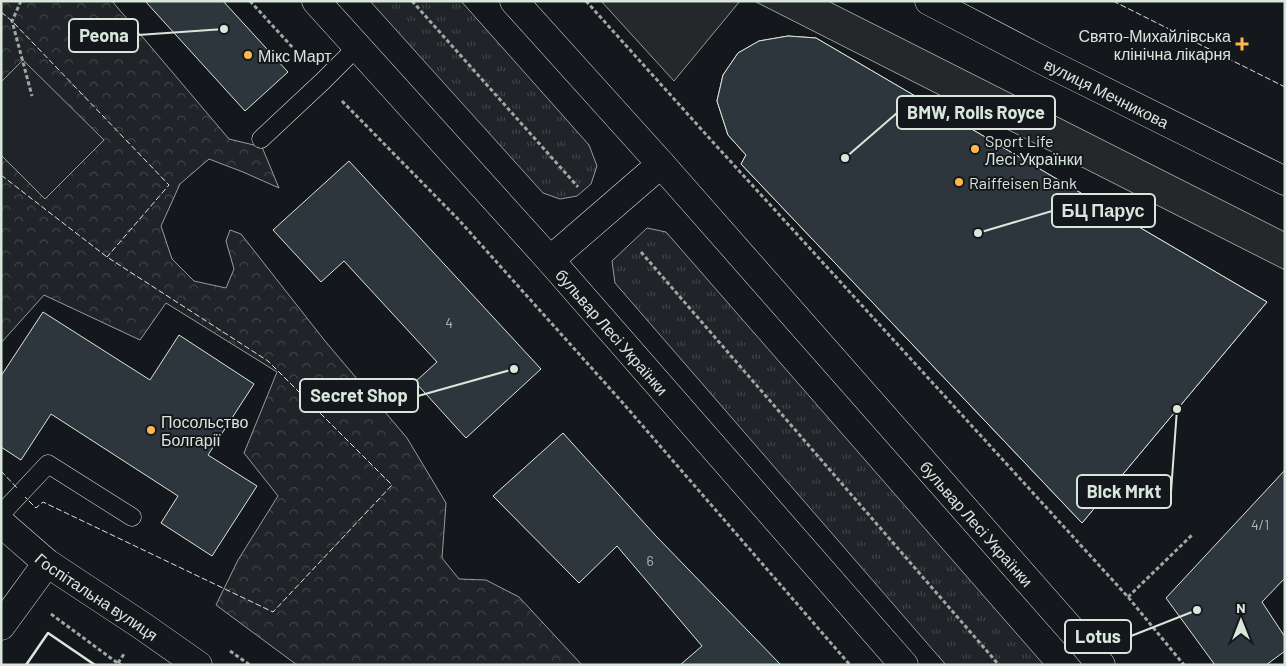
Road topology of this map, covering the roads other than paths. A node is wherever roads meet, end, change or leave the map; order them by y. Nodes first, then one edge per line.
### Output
1 (316, 1) edge
2 (514, 1) edge
3 (930, 1) edge
4 (358, 46) junction
5 (261, 139) dead end
6 (661, 164) junction
7 (1285, 181) edge
8 (550, 260) junction
9 (1, 514) edge
10 (132, 517) dead end
11 (1, 523) edge
12 (47, 563) junction
13 (1, 626) edge
14 (198, 665) edge
15 (904, 665) edge
16 (1101, 665) edge

1 - 4 main road, бульвар Лесі Українки
2 - 6 main road, бульвар Лесі Українки
3 - 7 main road, вулиця Мечникова
4 - 5 lane
4 - 8 main road, бульвар Лесі Українки
6 - 8 main road
6 - 16 main road, бульвар Лесі Українки
8 - 15 main road, бульвар Лесі Українки
9 - 10 lane
11 - 12 main road, Госпітальна вулиця
12 - 13 main road
12 - 14 main road, Госпітальна вулиця

